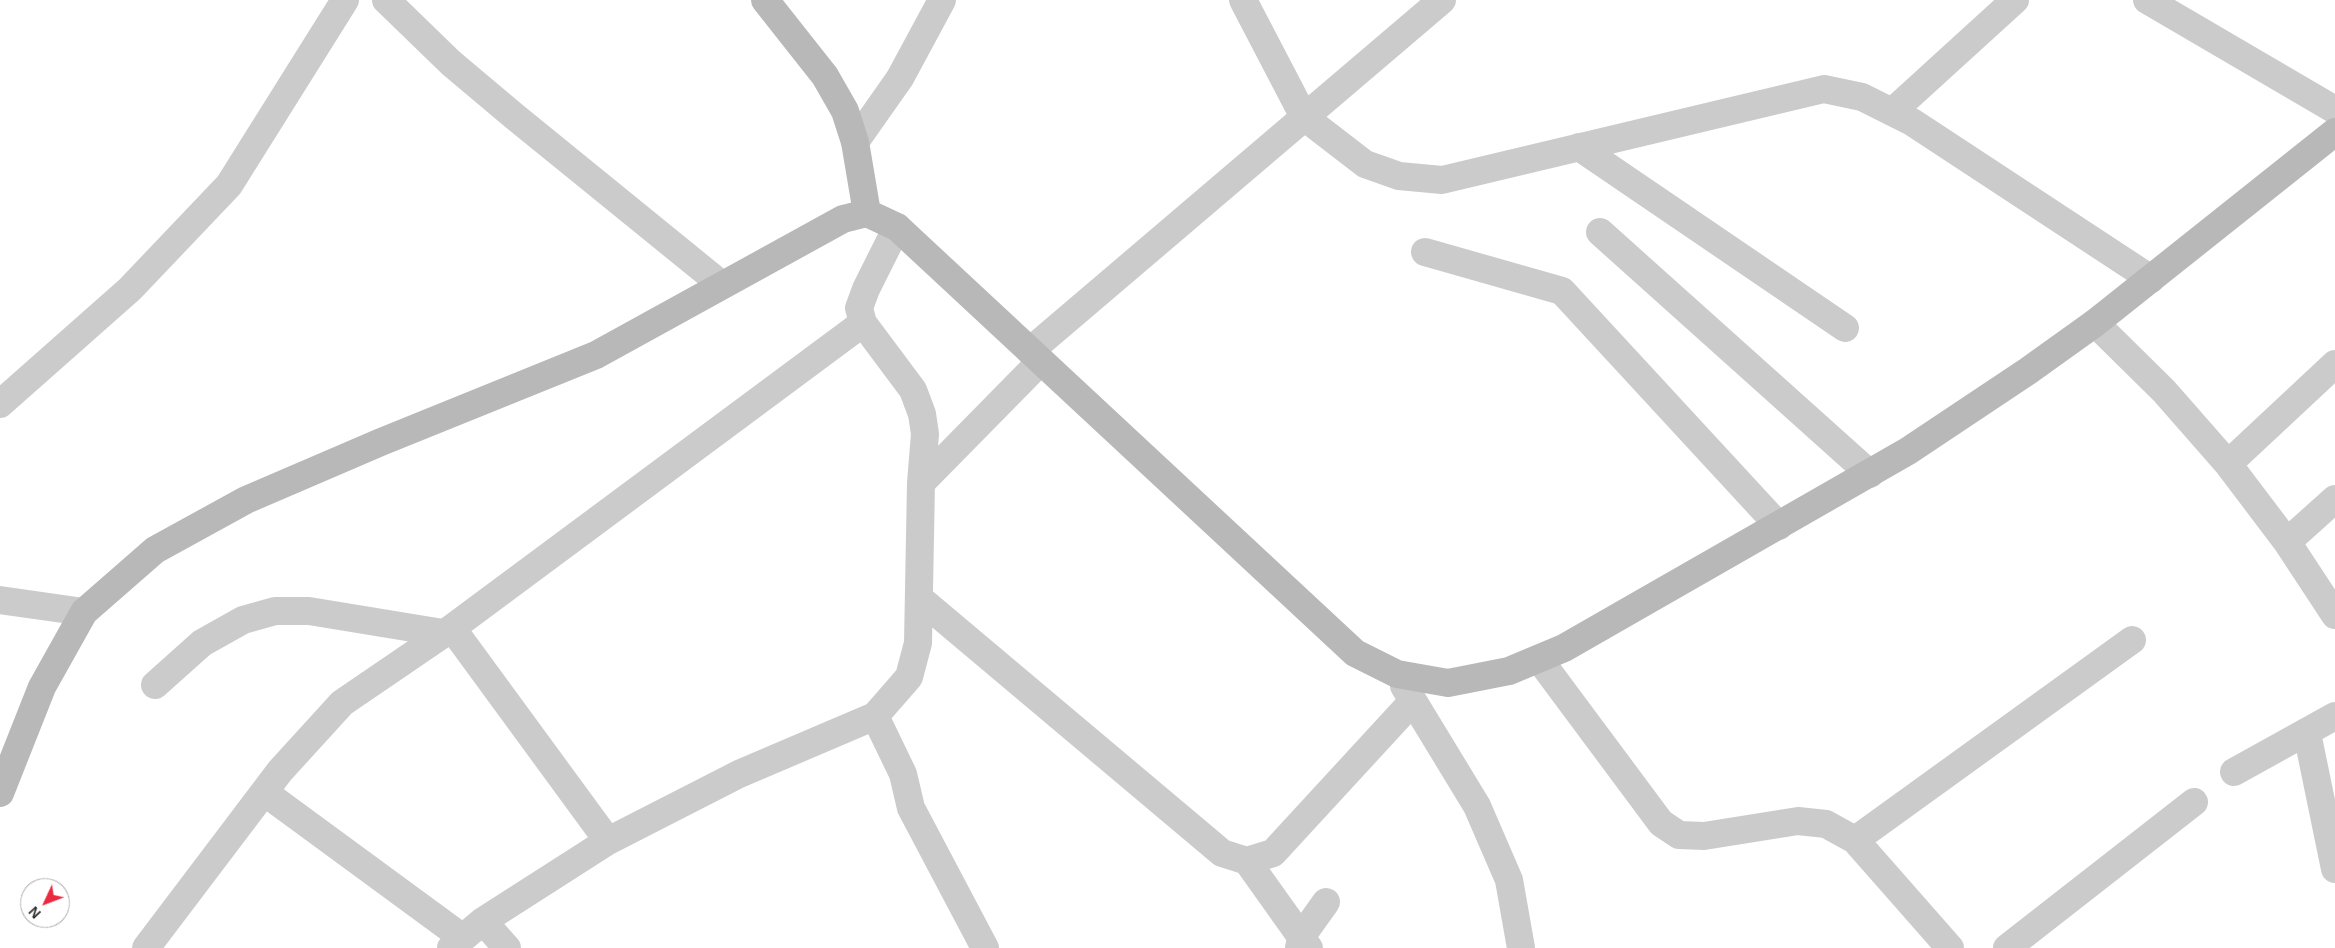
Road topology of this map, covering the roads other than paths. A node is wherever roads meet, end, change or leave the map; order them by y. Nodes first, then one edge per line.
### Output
1 (345, 0) edge
2 (386, 0) edge
3 (765, 0) edge
4 (942, 0) edge
5 (1243, 0) edge
6 (1442, 0) edge
7 (2014, 0) edge
8 (2154, 1) edge
9 (2335, 110) edge
10 (1892, 112) junction
11 (1304, 117) junction
12 (2335, 132) edge
13 (856, 142) junction
14 (1579, 147) junction
15 (867, 213) junction
16 (897, 227) junction
17 (1600, 232) dead end
18 (1425, 252) dead end
19 (2151, 278) junction
20 (722, 285) junction
21 (863, 323) junction
22 (2095, 323) junction
23 (1845, 328) dead end
24 (1036, 356) junction
25 (2335, 364) edge
26 (0, 404) edge
27 (2228, 464) junction
28 (1870, 474) junction
29 (921, 483) junction
30 (2335, 499) edge
31 (1779, 526) junction
32 (2287, 542) junction
33 (919, 598) junction
34 (0, 600) edge
35 (84, 612) junction
36 (2335, 616) edge
37 (448, 631) junction
38 (2132, 640) dead end
39 (1539, 659) junction
40 (1397, 674) junction
41 (155, 685) dead end
42 (1413, 701) junction
43 (875, 716) junction
44 (2335, 716) edge
45 (2307, 733) junction
46 (2234, 772) dead end
47 (264, 792) junction
48 (0, 794) edge
49 (2194, 802) dead end
50 (1855, 840) junction
51 (608, 841) junction
52 (1248, 861) junction
53 (2335, 869) edge
54 (1326, 902) dead end
55 (483, 921) junction
56 (457, 943) edge
57 (1303, 944) edge
58 (146, 948) edge
59 (507, 948) edge
60 (985, 948) edge
61 (1521, 948) edge
62 (1950, 948) edge
63 (2007, 948) edge

1 - 26 street
2 - 20 street
3 - 13 main road
4 - 13 street
5 - 11 street
6 - 11 street
7 - 10 street
8 - 9 street
10 - 14 street
10 - 19 street
11 - 14 street
11 - 24 street
12 - 19 main road
13 - 15 main road
14 - 23 street
15 - 16 main road
15 - 20 main road
16 - 21 street
16 - 24 main road
17 - 28 street
18 - 31 street
19 - 22 main road
20 - 35 main road
21 - 29 street
21 - 37 street
22 - 27 street
22 - 28 main road
24 - 29 street
24 - 40 main road
25 - 27 street
27 - 32 street
28 - 31 main road
29 - 33 street
30 - 32 street
31 - 39 main road
32 - 36 street
33 - 43 street
33 - 52 street
34 - 35 street
35 - 48 main road
37 - 41 street
37 - 47 street
37 - 51 street
38 - 50 street
39 - 40 main road
39 - 50 street
40 - 42 street
42 - 52 street
42 - 61 street
43 - 51 street
43 - 60 street
44 - 45 street
45 - 46 street
45 - 53 street
47 - 56 street
47 - 58 street
49 - 63 street
50 - 62 street
51 - 55 street
52 - 57 street
54 - 57 street
55 - 56 street
55 - 59 street

